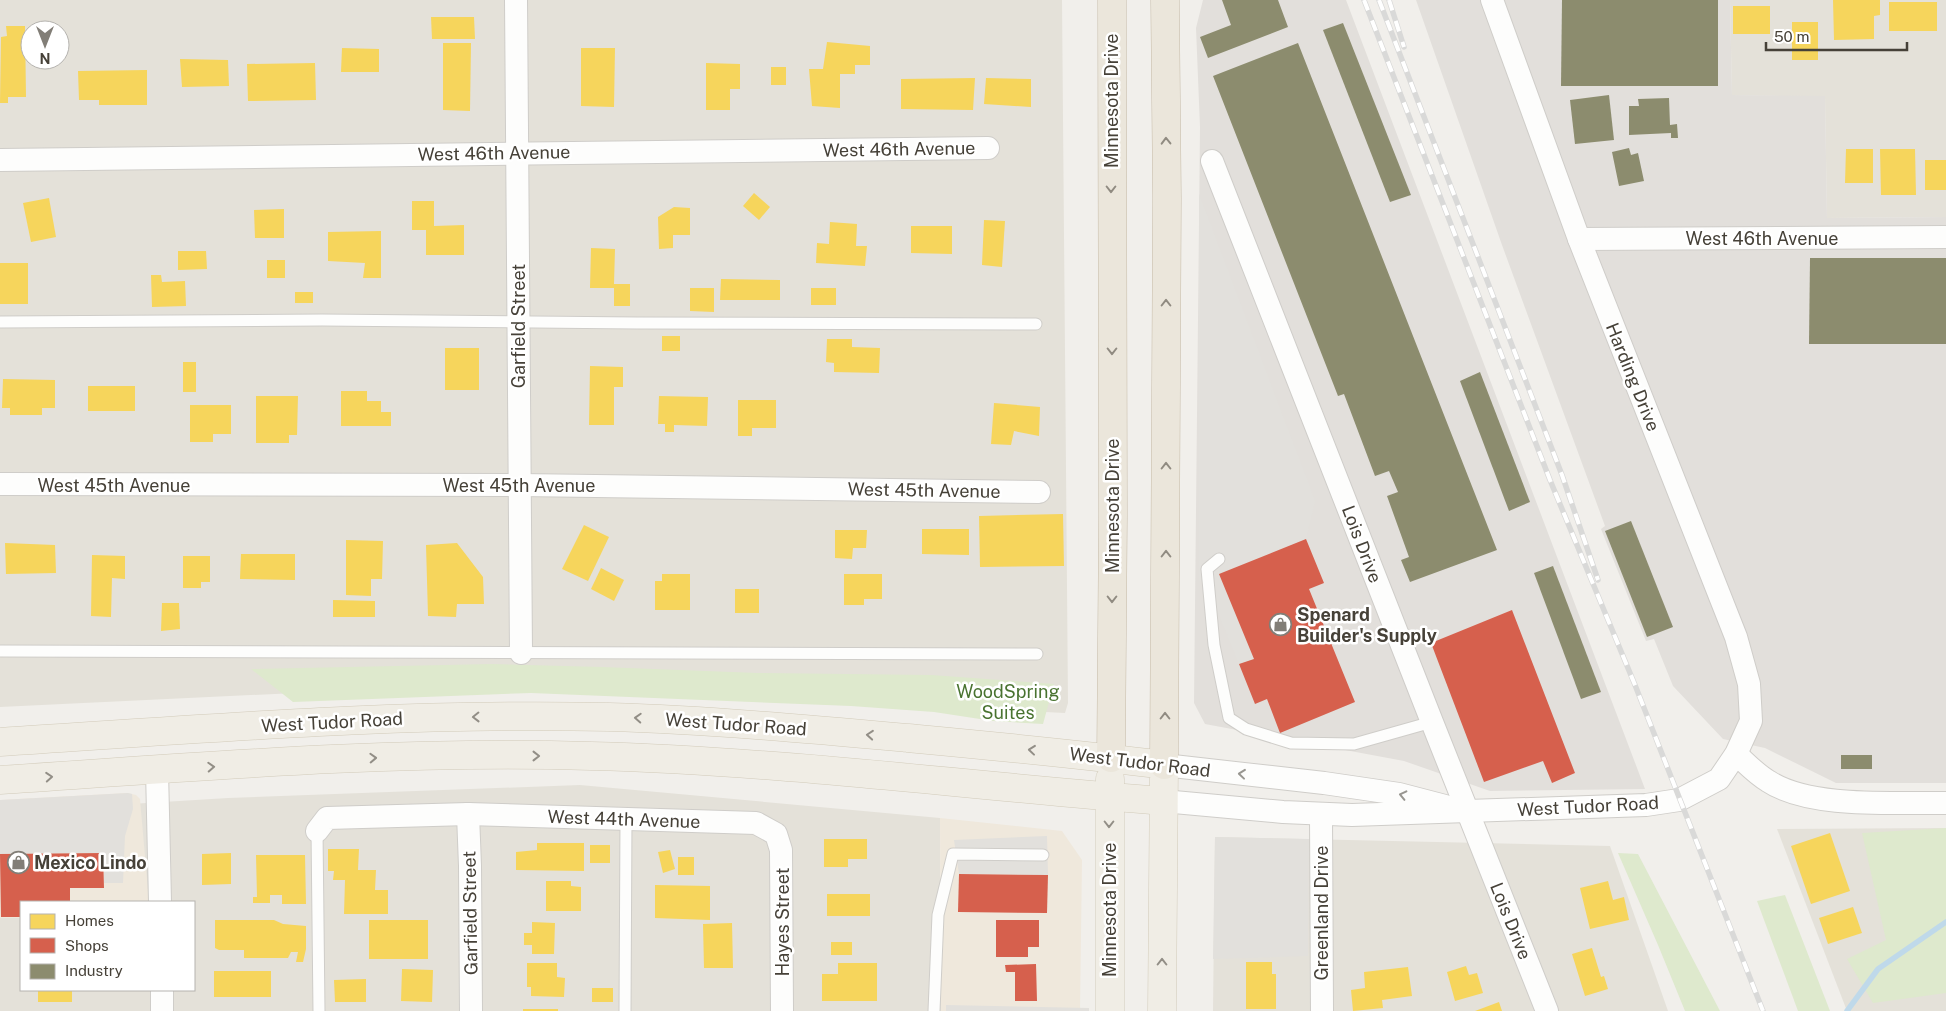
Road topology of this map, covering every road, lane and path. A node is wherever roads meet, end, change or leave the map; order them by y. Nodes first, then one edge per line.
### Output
1 (516, 0) edge
2 (1112, 0) edge
3 (1165, 0) edge
4 (1492, 0) edge
5 (988, 148) dead end
6 (517, 153) junction
7 (0, 160) edge
8 (1212, 161) dead end
9 (1946, 237) edge
10 (1579, 239) junction
11 (518, 321) junction
12 (0, 322) edge
13 (1036, 324) dead end
14 (0, 484) edge
15 (520, 485) junction
16 (1039, 492) dead end
17 (1219, 559) dead end
18 (0, 651) edge
19 (521, 652) junction
20 (1037, 654) dead end
21 (1432, 722) junction
22 (147, 733) junction
23 (0, 742) edge
24 (1736, 754) junction
25 (0, 755) edge
26 (1110, 758) junction
27 (1164, 765) junction
28 (157, 770) junction
29 (0, 780) edge
30 (1109, 797) junction
31 (1163, 801) junction
32 (1946, 803) edge
33 (1468, 812) junction
34 (468, 814) junction
35 (1321, 815) junction
36 (626, 819) junction
37 (317, 832) joint
38 (776, 834) joint
39 (1043, 855) dead end
40 (160, 901) edge
41 (162, 991) edge
42 (162, 1011) edge
43 (319, 1011) edge
44 (471, 1011) edge
45 (625, 1011) edge
46 (782, 1011) edge
47 (934, 1011) edge
48 (1110, 1011) edge
49 (1162, 1011) edge
50 (1322, 1011) edge
51 (1547, 1011) edge

1 - 6 street, Garfield Street
2 -> 26 highway, Minnesota Drive
27 -> 3 highway
4 - 10 street, Harding Drive
5 - 6 street, West 46th Avenue
6 - 7 street, West 46th Avenue
6 - 11 street, Garfield Street
8 - 21 street, Lois Drive
9 - 10 street, West 46th Avenue
10 - 24 street, Harding Drive
11 - 12 lane
11 - 13 lane
11 - 15 street, Garfield Street
14 - 15 street, West 45th Avenue
15 - 16 street, West 45th Avenue
15 - 19 street, Garfield Street
17 - 21 lane
18 - 19 lane
19 - 20 lane
21 - 33 street, Lois Drive
22 - 23 main road, West Tudor Road
22 - 25 main road
26 -> 22 main road, West Tudor Road
24 - 32 street
24 - 33 street, West Tudor Road
26 - 27 main road, West Tudor Road
26 - 30 main road, Minnesota Drive
27 - 31 main road
33 -> 27 street, West Tudor Road
29 -> 28 main road, West Tudor Road
28 -> 30 main road, West Tudor Road
28 - 40 street
30 - 31 main road, West Tudor Road
30 -> 48 main road, Minnesota Drive
31 - 35 street, West Tudor Road
49 -> 31 main road
33 - 35 street, West Tudor Road
33 - 51 street, Lois Drive
34 - 36 street, West 44th Avenue
34 - 37 street, West 44th Avenue
34 - 44 street, Garfield Street
35 - 50 street, Greenland Drive
36 - 38 street, West 44th Avenue
36 - 45 lane
37 - 43 lane
38 - 46 street, Hayes Street
39 - 47 lane
41 - 42 street

